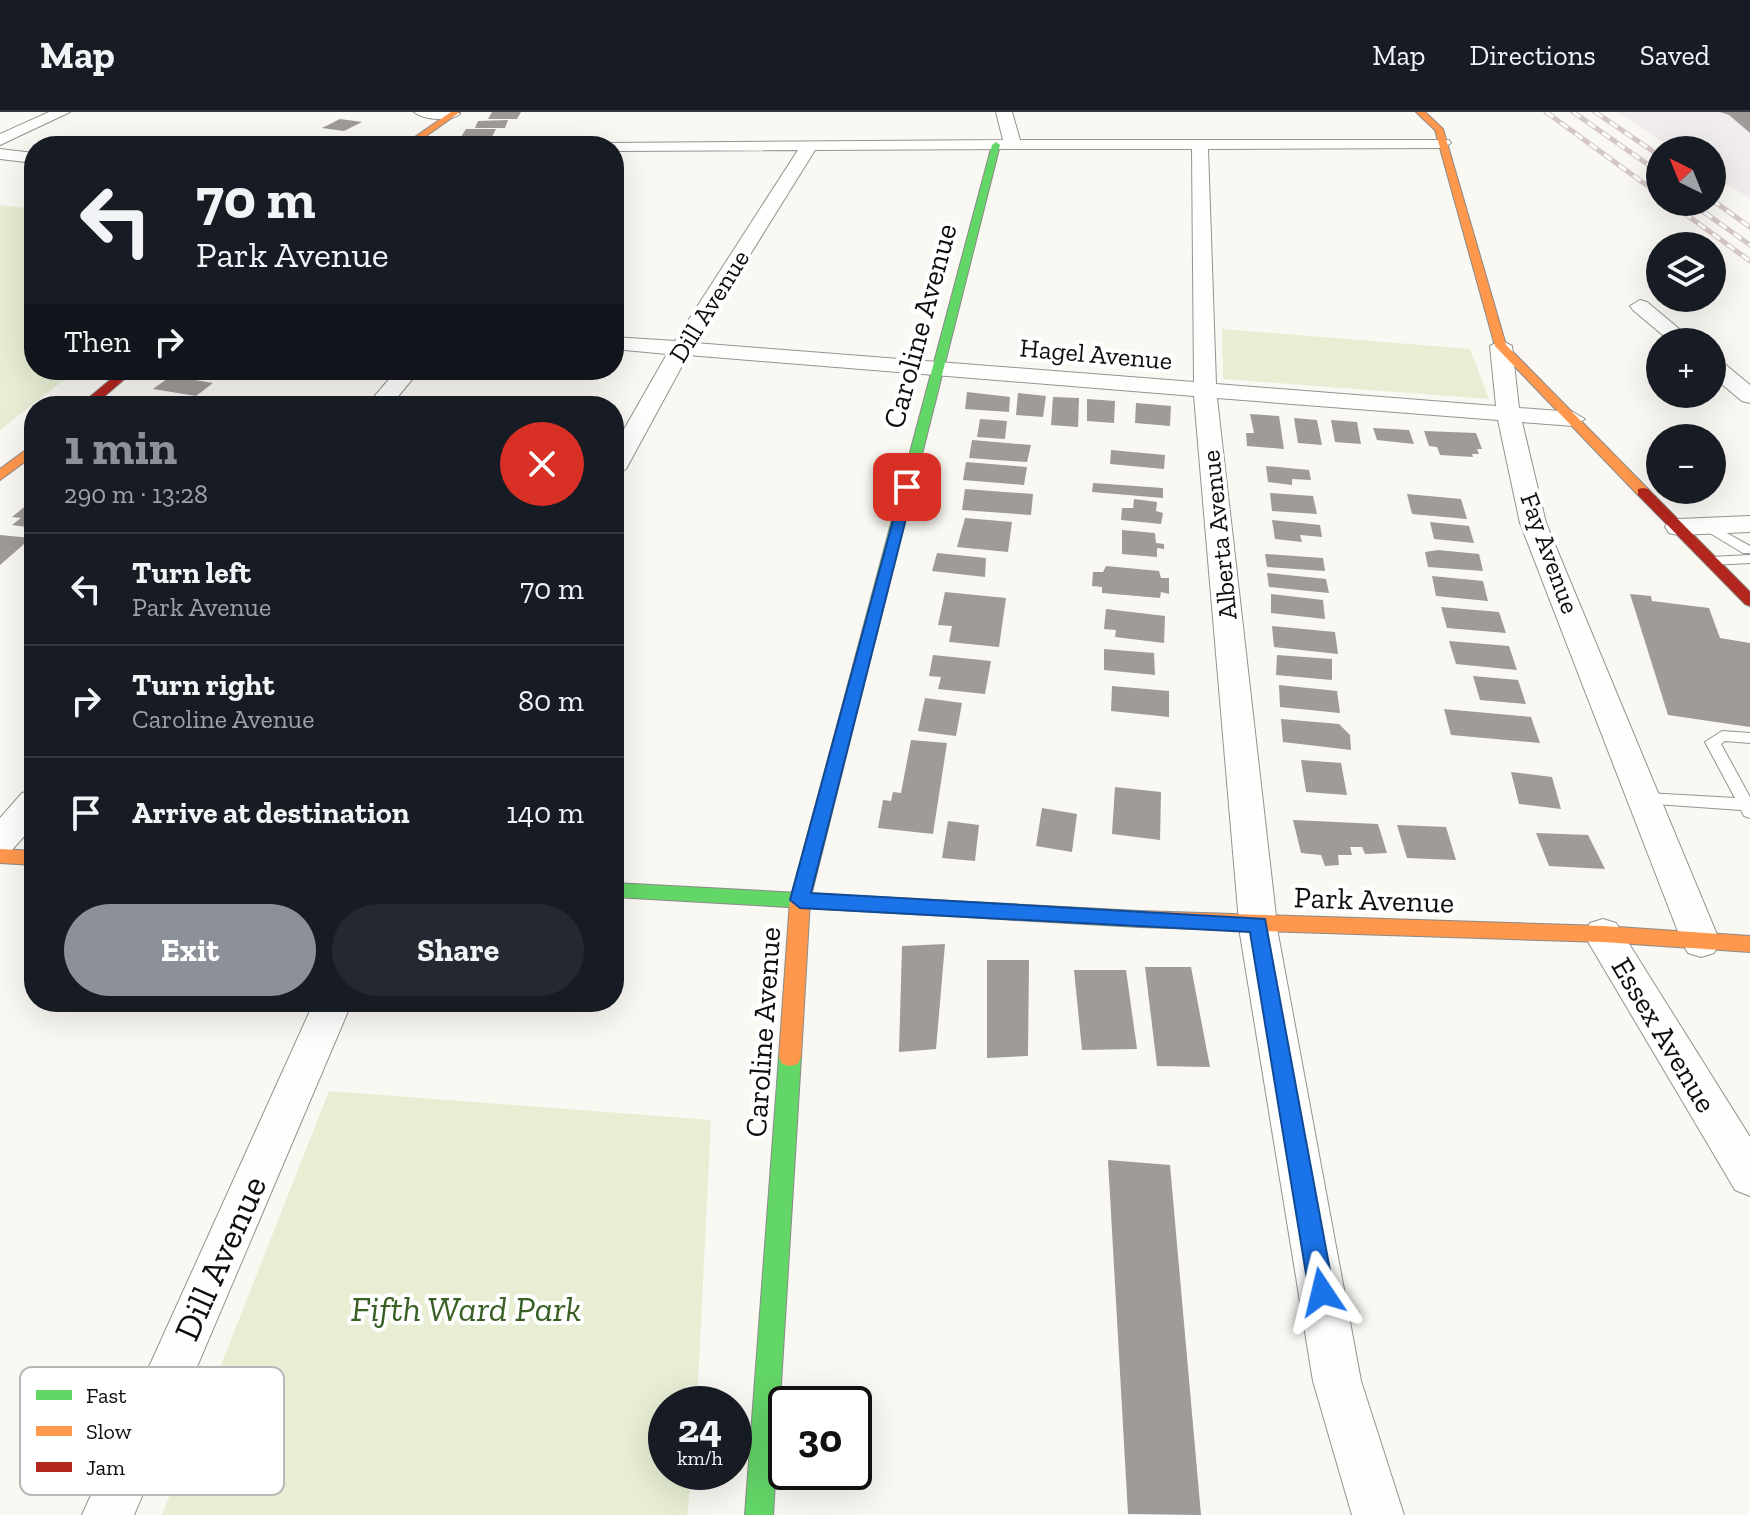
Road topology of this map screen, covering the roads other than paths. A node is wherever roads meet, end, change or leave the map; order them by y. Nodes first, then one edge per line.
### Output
1 (62, 112) edge
2 (422, 112) edge
3 (1004, 112) edge
4 (1420, 112) edge
5 (454, 113) edge
6 (421, 136) edge
7 (0, 140) edge
8 (1443, 143) junction
9 (1200, 144) junction
10 (1005, 145) junction
11 (624, 146) edge
12 (809, 146) junction
13 (0, 154) edge
14 (24, 157) edge
15 (1640, 306) dead end
16 (1667, 328) edge
17 (624, 344) edge
18 (1501, 346) junction
19 (682, 347) junction
20 (938, 368) junction
21 (1726, 376) edge
22 (117, 380) edge
23 (400, 380) edge
24 (1205, 391) junction
25 (97, 396) edge
26 (387, 396) edge
27 (1750, 396) edge
28 (1508, 412) junction
29 (1573, 419) junction
30 (624, 451) edge
31 (24, 456) edge
32 (0, 476) edge
33 (1678, 527) junction
34 (1749, 547) edge
35 (1711, 561) junction
36 (1750, 601) edge
37 (1750, 738) edge
38 (1647, 799) junction
39 (1748, 808) edge
40 (24, 813) edge
41 (0, 841) edge
42 (0, 856) edge
43 (24, 857) edge
44 (624, 891) edge
45 (800, 900) junction
46 (1258, 925) junction
47 (1603, 934) junction
48 (1701, 942) junction
49 (1750, 944) edge
50 (329, 1012) edge
51 (1750, 1176) edge
52 (173, 1367) edge
53 (117, 1495) edge
54 (108, 1515) edge
55 (759, 1515) edge
56 (1378, 1515) edge

1 - 7 street
2 - 5 street
3 - 10 street
4 - 8 street, Fay Avenue
5 - 6 street
8 - 9 street
8 - 18 street, Fay Avenue
9 - 10 street
9 - 24 street, Alberta Avenue
10 - 12 street
10 - 20 street, Caroline Avenue
11 - 12 street
12 - 19 street, Dill Avenue
13 - 14 street
15 - 16 street
17 - 19 street, Hagel Avenue
18 - 28 street, Fay Avenue
18 - 29 street
19 - 20 street, Hagel Avenue
19 - 30 street, Dill Avenue
20 - 24 street, Hagel Avenue
20 - 45 street, Caroline Avenue
21 - 27 street
22 - 25 street
23 - 26 street
24 - 28 street, Hagel Avenue
24 - 46 street, Alberta Avenue
28 - 29 street, Hagel Avenue
28 - 38 street, Fay Avenue
29 - 33 street
31 - 32 street
33 - 34 street
33 - 35 street
34 - 35 lane
35 - 36 street
37 - 39 lane
38 - 39 lane
38 - 48 street, Fay Avenue
40 - 41 street
42 - 43 street
44 - 45 street, Park Avenue
45 - 46 street, Park Avenue
45 - 55 street, Caroline Avenue
46 - 47 street, Park Avenue
46 - 56 street, Alberta Avenue
47 - 48 street, Park Avenue
47 - 51 street, Essex Avenue
48 - 49 street, Park Avenue
50 - 52 street, Dill Avenue
53 - 54 street, Dill Avenue

